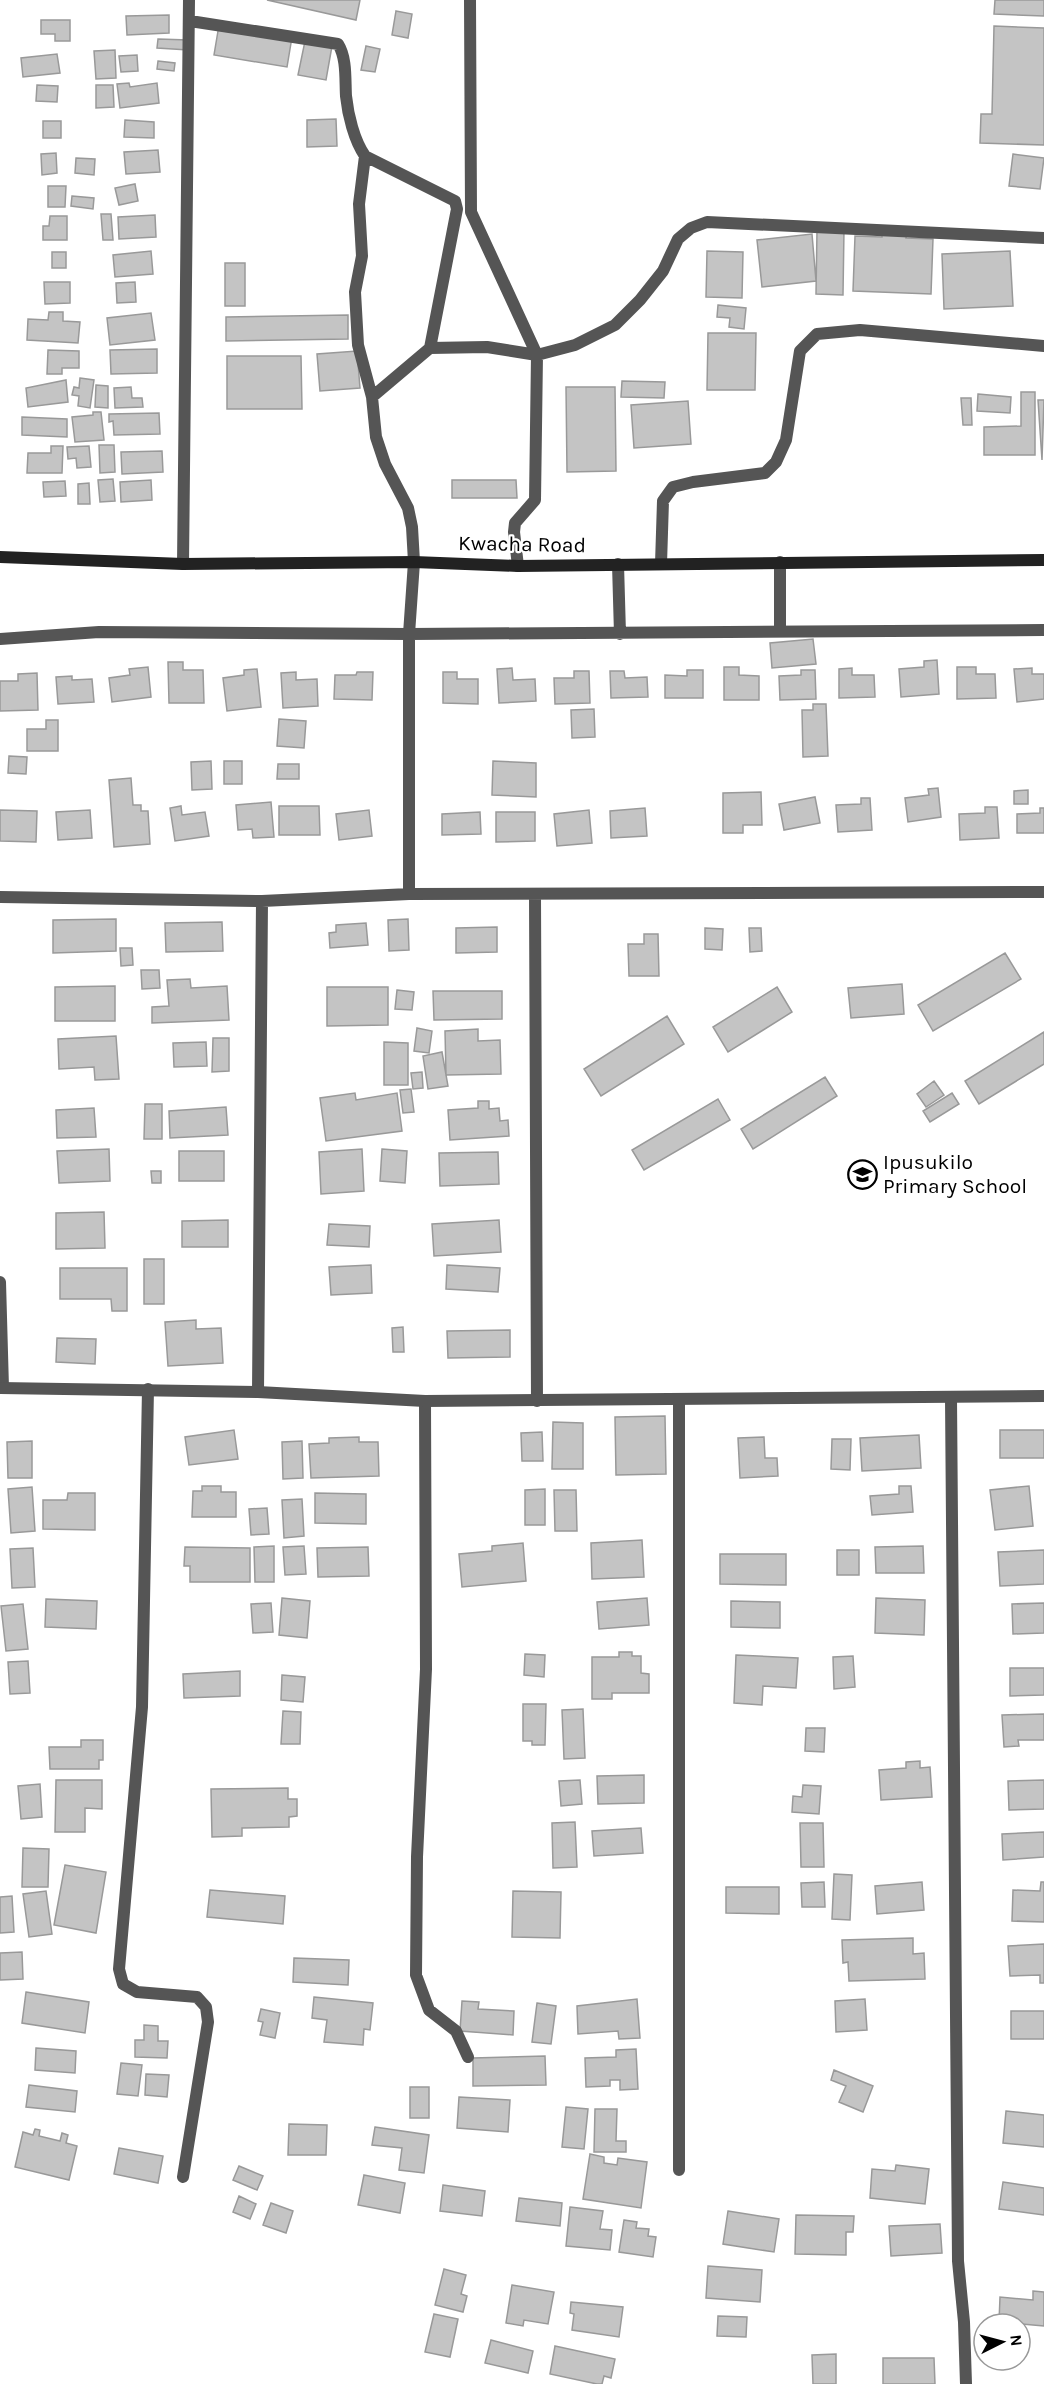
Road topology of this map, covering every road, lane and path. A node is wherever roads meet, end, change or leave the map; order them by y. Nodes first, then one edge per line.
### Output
1 (189, 0) edge
2 (470, 0) edge
3 (190, 21) junction
4 (364, 156) junction
5 (457, 208) junction
6 (471, 212) junction
7 (1044, 238) edge
8 (1044, 346) edge
9 (430, 348) junction
10 (537, 355) junction
11 (372, 397) junction
12 (0, 557) edge
13 (1044, 560) edge
14 (414, 562) junction
15 (780, 562) junction
16 (183, 564) junction
17 (618, 564) junction
18 (660, 564) junction
19 (518, 566) junction
20 (780, 630) junction
21 (1044, 630) edge
22 (409, 634) junction
23 (620, 634) junction
24 (0, 639) edge
25 (1044, 891) edge
26 (409, 894) junction
27 (535, 895) junction
28 (0, 897) edge
29 (262, 901) junction
30 (0, 1282) edge
31 (1, 1388) edge
32 (148, 1389) junction
33 (258, 1392) junction
34 (1044, 1396) edge
35 (951, 1398) junction
36 (425, 1401) junction
37 (537, 1401) junction
38 (679, 1401) junction
39 (468, 2057) dead end
40 (679, 2170) dead end
41 (183, 2177) dead end
42 (966, 2384) edge

1 - 3 street
2 - 6 street
3 - 4 street
3 - 16 street
4 - 5 street
4 - 11 street
5 - 6 street
5 - 9 street
6 - 10 street
7 - 10 street
8 - 18 street
9 - 10 street
9 - 11 street
10 - 19 street
11 - 14 street
12 - 16 main road, Kwacha Road
13 - 15 main road, Kwacha Road
14 - 16 main road, Kwacha Road
14 - 19 main road, Kwacha Road
14 - 22 street
15 - 18 main road, Kwacha Road
15 - 20 street
17 - 18 main road, Kwacha Road
17 - 19 main road, Kwacha Road
17 - 23 street
20 - 21 street
20 - 23 street
22 - 23 street
22 - 24 street
22 - 26 street
25 - 27 street
26 - 27 street
26 - 29 street
27 - 37 street
28 - 29 street
29 - 33 street
30 - 31 street
31 - 32 street
32 - 33 street
32 - 41 street
33 - 36 street
34 - 35 street
35 - 38 street
35 - 42 street
36 - 37 street
36 - 39 street
37 - 38 street
38 - 40 street

